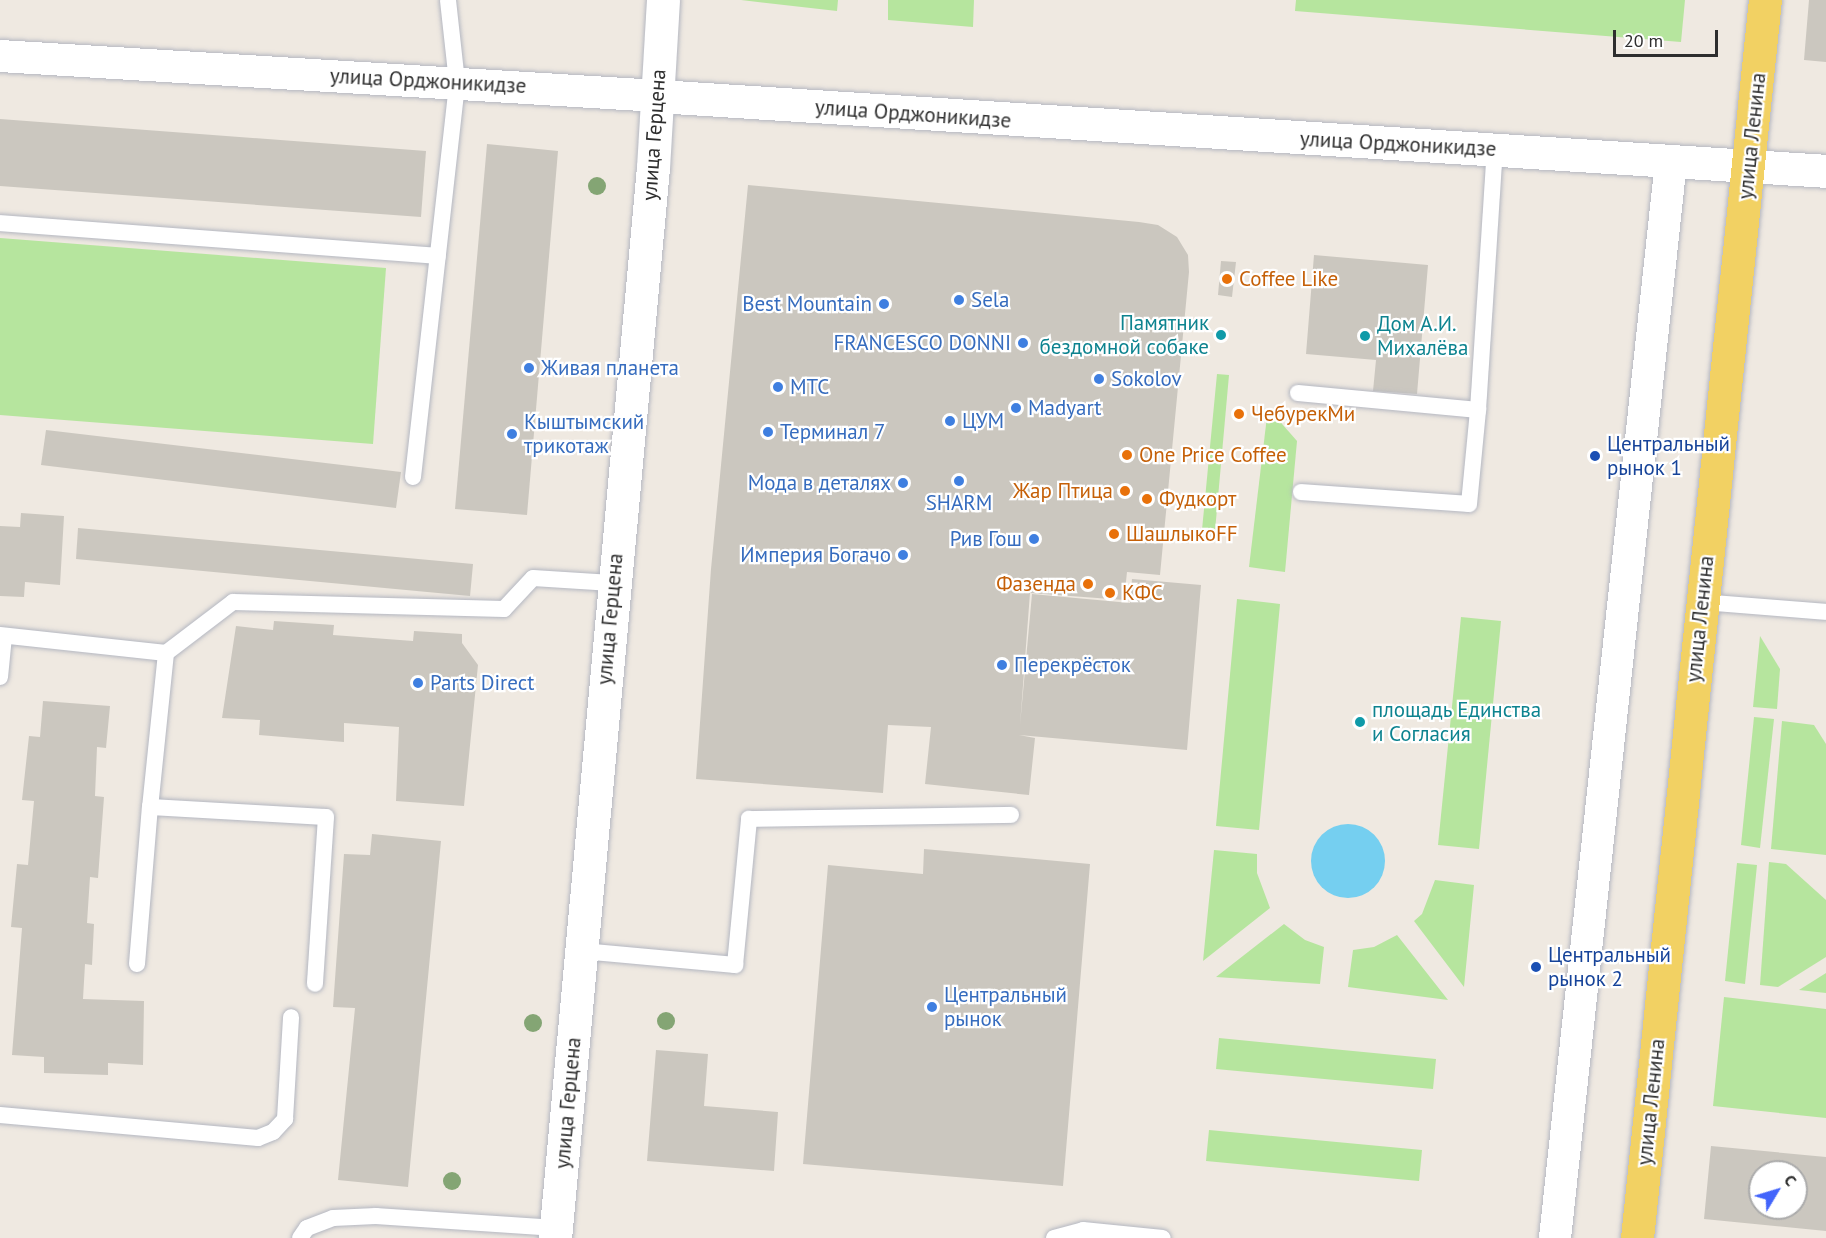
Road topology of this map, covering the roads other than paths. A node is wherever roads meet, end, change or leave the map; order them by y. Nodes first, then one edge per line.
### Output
1 (448, 0) edge
2 (663, 0) edge
3 (1765, 0) edge
4 (0, 56) edge
5 (457, 82) junction
6 (658, 96) junction
7 (1495, 149) junction
8 (1671, 162) junction
9 (1749, 166) junction
10 (1826, 171) edge
11 (0, 224) edge
12 (438, 256) junction
13 (1298, 393) dead end
14 (1478, 410) junction
15 (413, 477) dead end
16 (1301, 492) dead end
17 (612, 583) junction
18 (1701, 602) junction
19 (1826, 612) edge
20 (2, 635) edge
21 (166, 653) junction
22 (0, 677) edge
23 (150, 807) junction
24 (1011, 815) dead end
25 (582, 951) junction
26 (137, 964) dead end
27 (315, 984) dead end
28 (291, 1017) dead end
29 (0, 1115) edge
30 (555, 1233) edge
31 (300, 1238) edge
32 (1054, 1238) edge
33 (1163, 1238) edge
34 (1555, 1238) edge
35 (1637, 1238) edge

1 - 5 lane
2 - 6 street, улица Герцена
3 - 9 main road, улица Ленина
4 - 5 street, улица Орджоникидзе
5 - 6 street, улица Орджоникидзе
5 - 12 lane
6 - 7 street, улица Орджоникидзе
6 - 17 street, улица Герцена
7 - 8 street, улица Орджоникидзе
7 - 14 lane
8 - 9 street, улица Орджоникидзе
8 - 34 street
9 - 10 street, улица Орджоникидзе
9 - 18 main road, улица Ленина
11 - 12 lane
12 - 15 lane
13 - 14 lane
14 - 16 lane
17 - 21 lane
17 - 25 street, улица Герцена
18 - 19 lane
18 - 35 main road, улица Ленина
20 - 21 lane
20 - 22 lane
21 - 23 lane
23 - 26 lane
23 - 27 lane
24 - 25 lane
25 - 30 street, улица Герцена
28 - 29 lane
30 - 31 lane
32 - 33 lane

